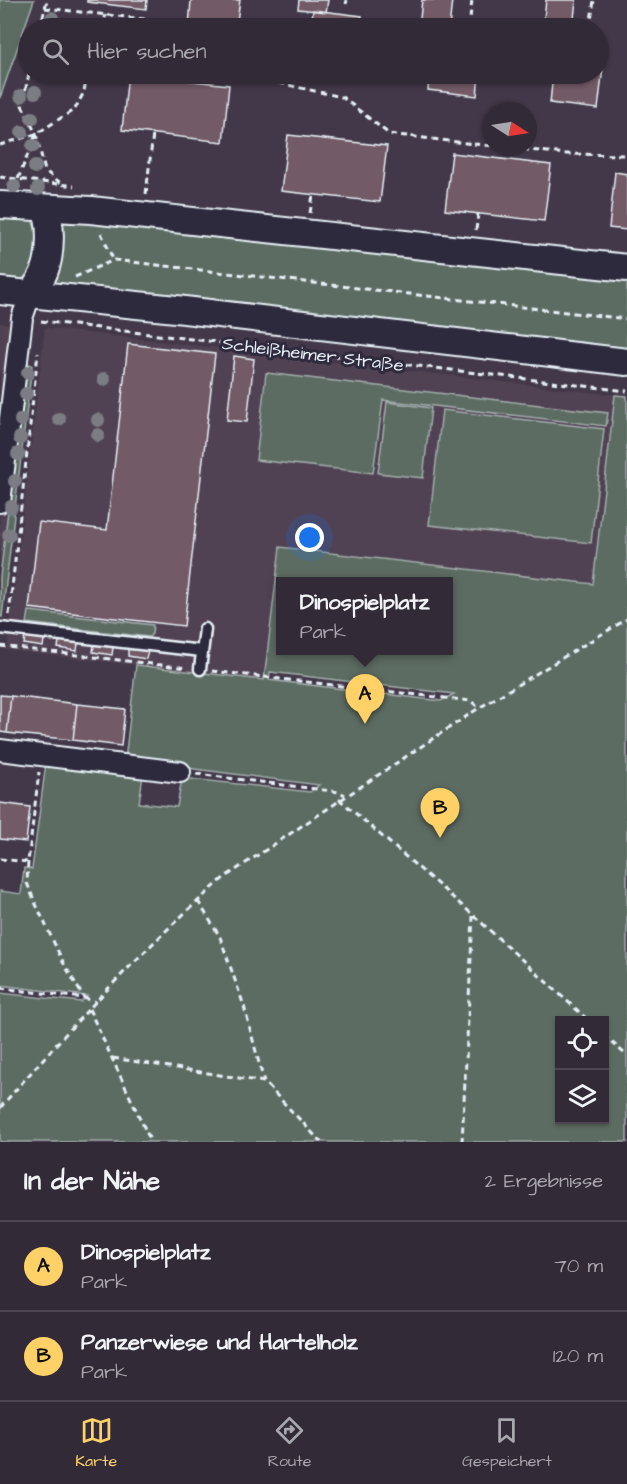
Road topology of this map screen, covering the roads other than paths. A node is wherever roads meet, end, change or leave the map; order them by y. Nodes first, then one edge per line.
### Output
1 (0, 205) edge
2 (45, 208) junction
3 (627, 268) edge
4 (0, 291) edge
5 (26, 307) junction
6 (627, 362) edge
7 (0, 502) edge
8 (4, 629) edge
9 (205, 629) dead end
10 (202, 651) junction
11 (200, 669) dead end
12 (0, 750) edge
13 (183, 772) road end

1 - 2 street
2 - 3 street
2 - 5 street
4 - 5 street, Schleißheimer Straße
5 - 6 street, Schleißheimer Straße
5 - 7 street
8 - 10 lane
9 - 10 lane
10 - 11 lane
12 - 13 street

